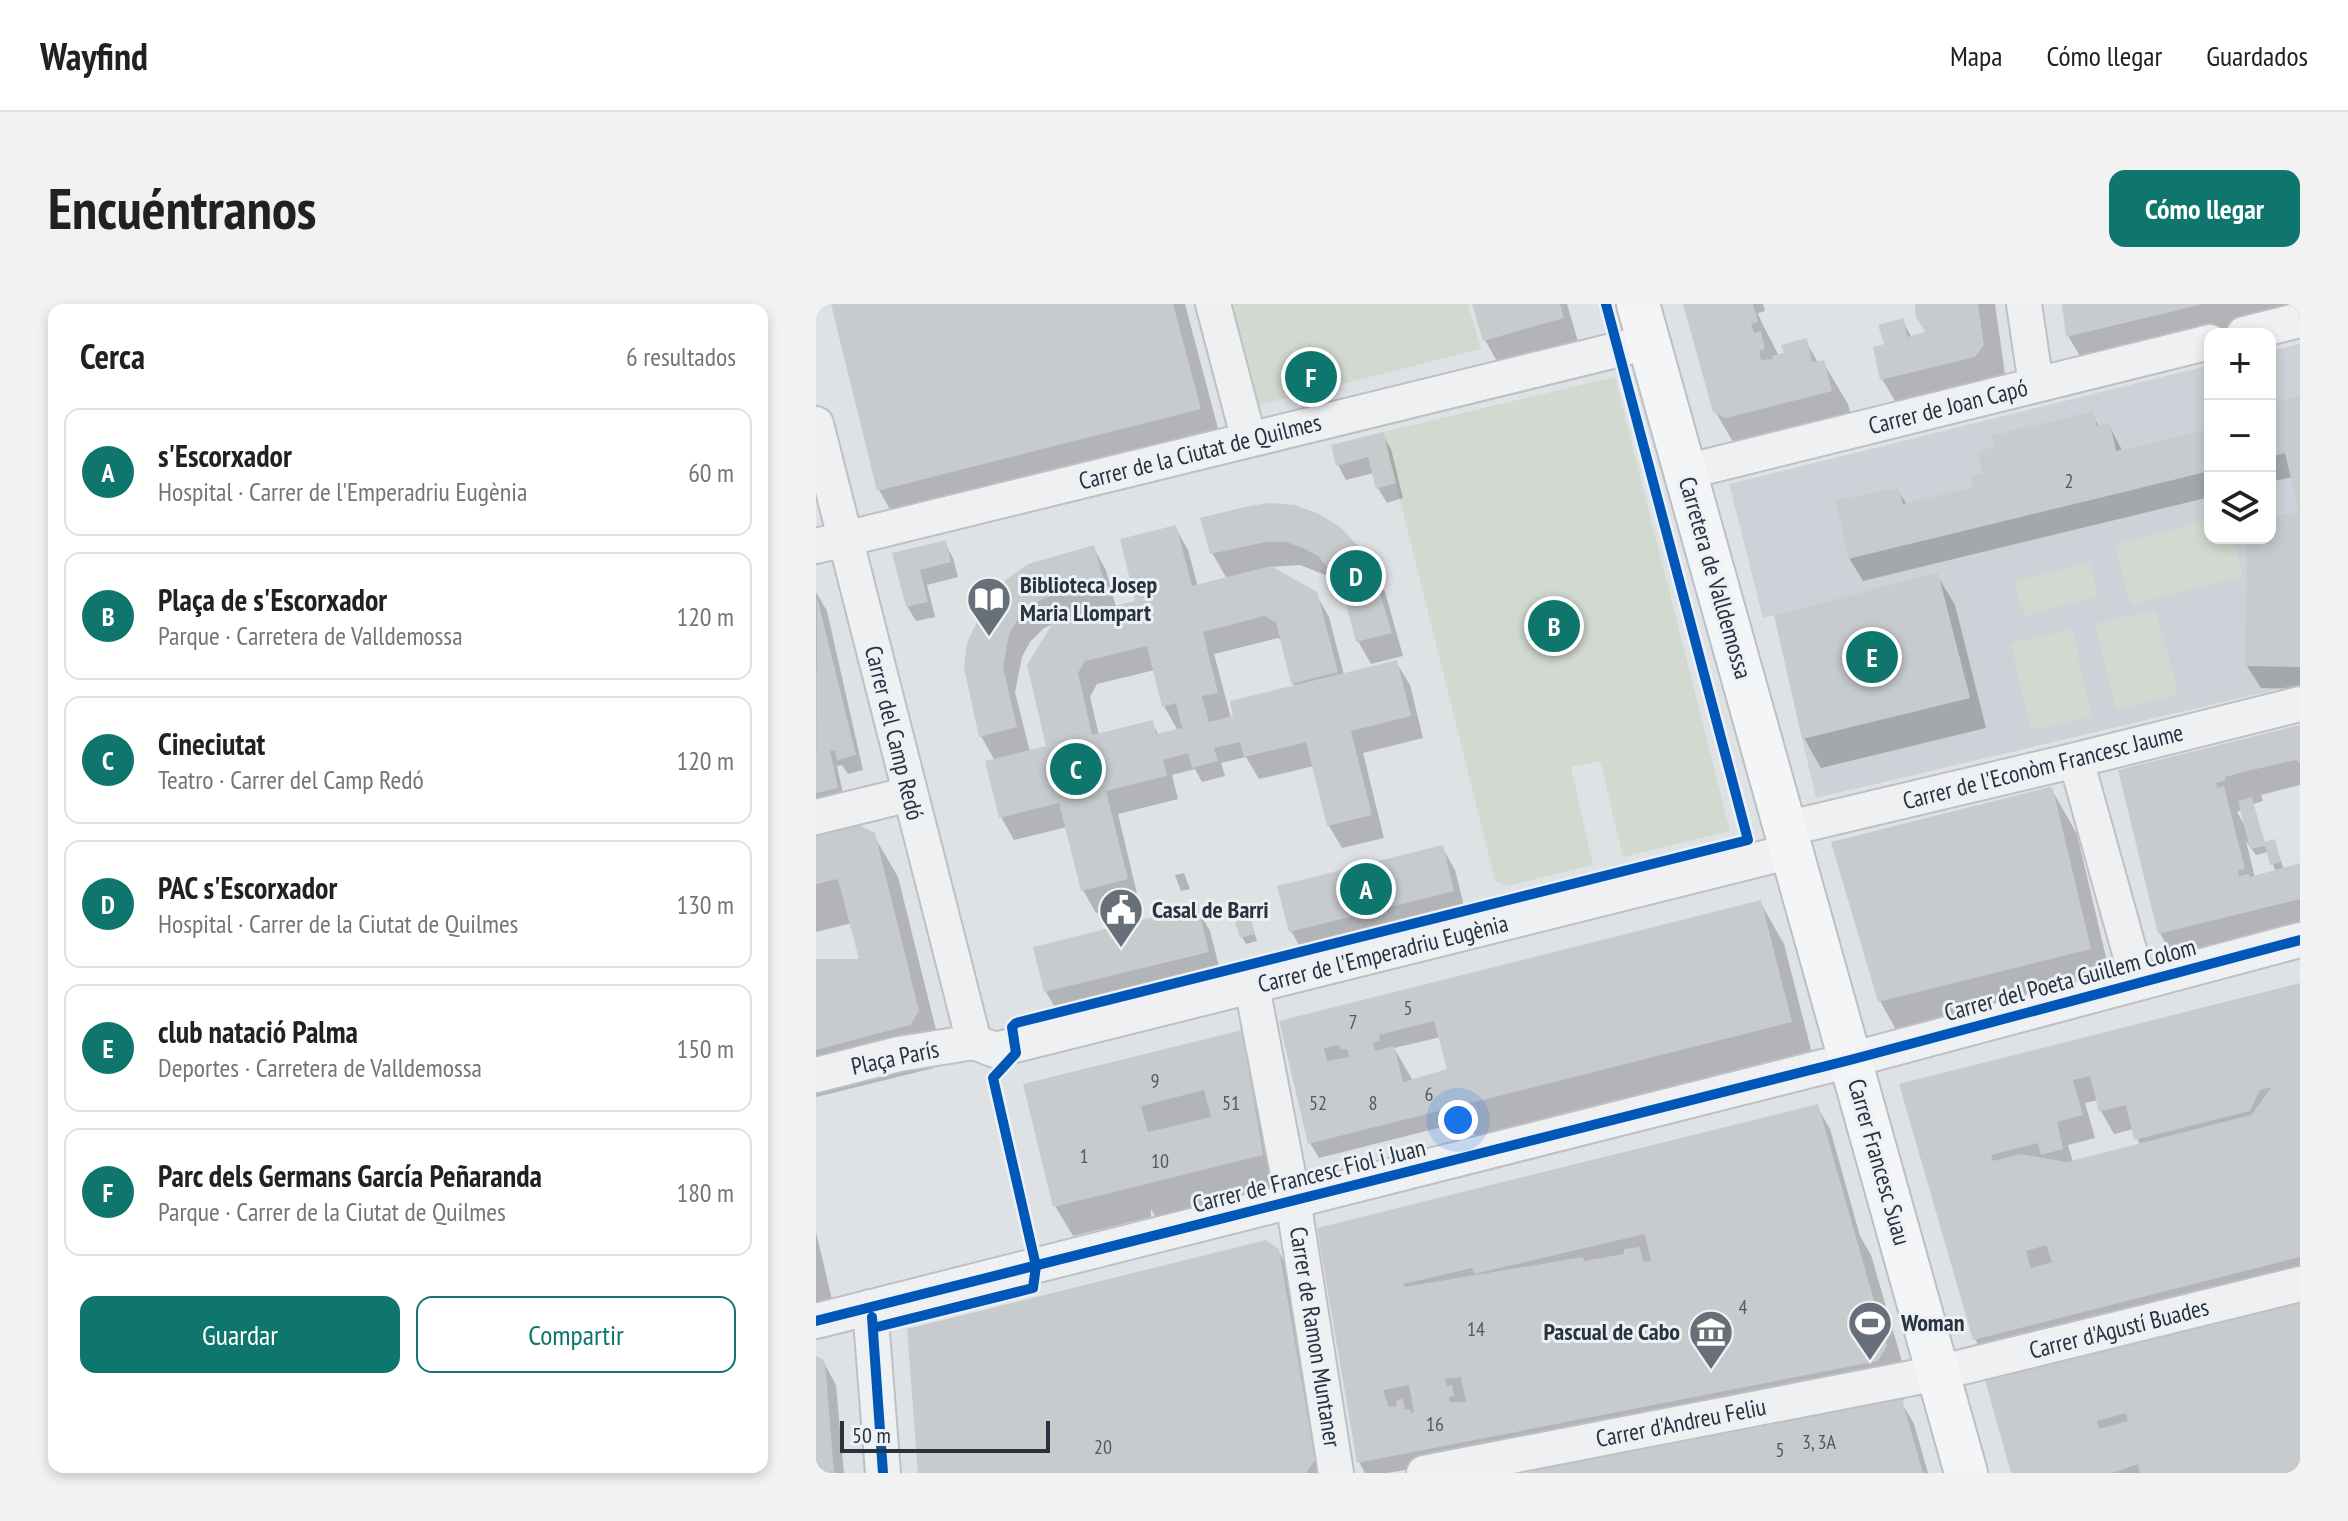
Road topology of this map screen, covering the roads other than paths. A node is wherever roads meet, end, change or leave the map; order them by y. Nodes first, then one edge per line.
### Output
1 (1213, 304) edge
2 (2024, 304) edge
3 (2300, 320) edge
4 (1643, 323) edge
5 (2268, 328) edge
6 (2204, 343) edge
7 (2036, 385) junction
8 (816, 424) edge
9 (1249, 440) junction
10 (1685, 472) junction
11 (831, 543) edge
12 (2300, 704) edge
13 (2076, 760) junction
14 (910, 794) junction
15 (816, 817) edge
16 (1788, 840) junction
17 (2300, 940) edge
18 (2138, 982) junction
19 (1252, 987) junction
20 (974, 1042) junction
21 (1850, 1060) junction
22 (816, 1075) edge
23 (1293, 1200) junction
24 (2300, 1284) edge
25 (870, 1307) junction
26 (816, 1321) edge
27 (1938, 1373) junction
28 (883, 1473) edge
29 (1336, 1473) edge
30 (1424, 1473) edge
31 (1966, 1473) edge

1 - 9 street
2 - 7 street
3 - 5 street
4 - 9 street, Carrer de la Ciutat de Quilmes
4 - 10 main road, Carretera de Valldemossa
6 - 7 street, Carrer de Joan Capó
7 - 10 street, Carrer de Joan Capó
8 - 11 street, Carrer del Camp Redó
9 - 11 street, Carrer de la Ciutat de Quilmes
10 - 16 main road, Carretera de Valldemossa
11 - 14 street, Carrer del Camp Redó
12 - 13 street, Carrer de l'Econòm Francesc Jaume
13 - 16 street, Carrer de l'Econòm Francesc Jaume
13 - 18 street
14 - 15 street
14 - 20 street, Carrer del Camp Redó
16 - 19 street, Carrer de l'Emperadriu Eugènia
16 - 21 main road, Carrer Francesc Suau
17 - 18 street, Carrer del Poeta Guillem Colom
18 - 21 street, Carrer del Poeta Guillem Colom
19 - 20 street, Carrer de l'Emperadriu Eugènia
19 - 23 street, Carrer de Ramon Muntaner
20 - 22 street, Plaça París
21 - 23 street, Carrer de Francesc Fiol i Juan
21 - 27 main road, Carrer Francesc Suau
23 - 25 street, Carrer de Francesc Fiol i Juan
23 - 29 street, Carrer de Ramon Muntaner
24 - 27 street, Carrer d'Agustí Buades
25 - 26 street, Carrer de Francesc Fiol i Juan
25 - 28 street
27 - 30 street, Carrer d'Andreu Feliu
27 - 31 main road, Carrer Francesc Suau

